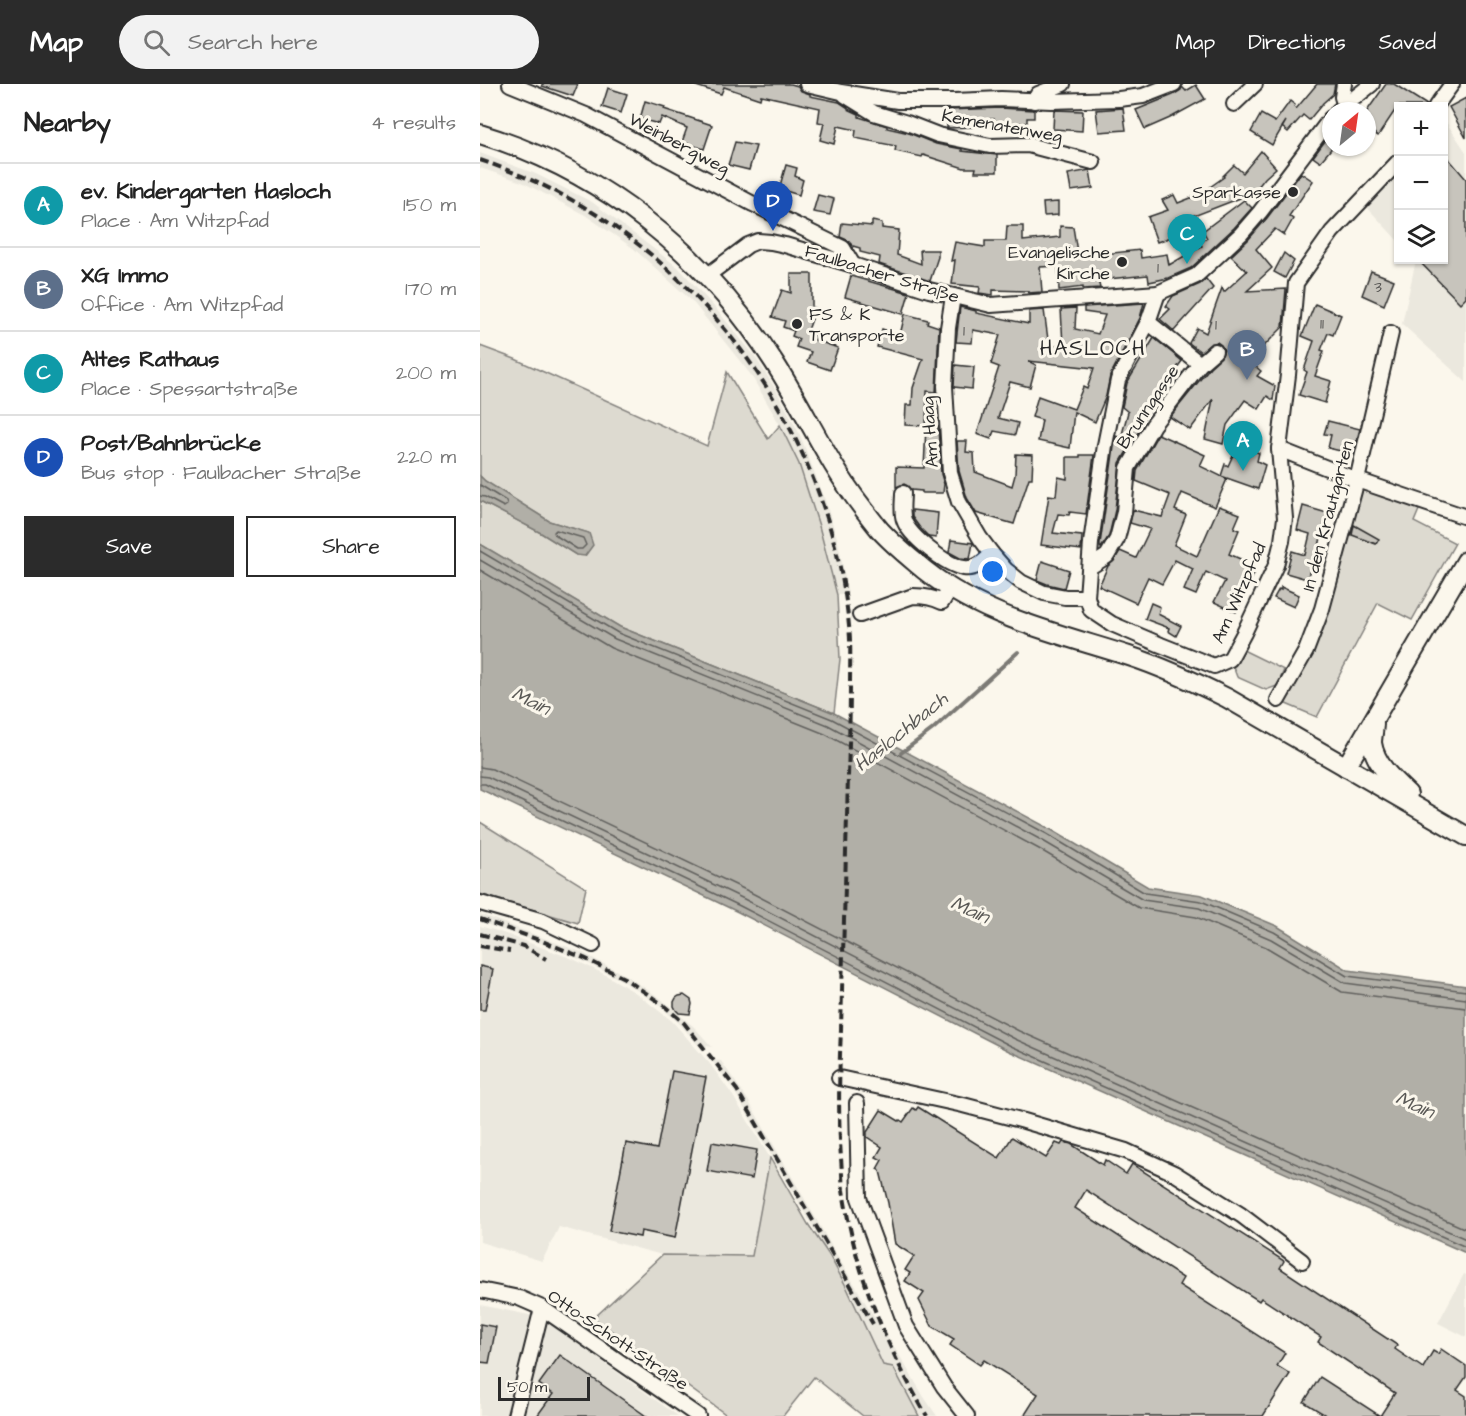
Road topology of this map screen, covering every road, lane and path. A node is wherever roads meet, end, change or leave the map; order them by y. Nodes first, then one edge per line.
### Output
1 (510, 84) edge
2 (807, 84) edge
3 (1063, 84) edge
4 (1174, 84) edge
5 (1255, 84) edge
6 (1344, 84) edge
7 (1372, 84) edge
8 (1452, 84) edge
9 (841, 92) junction
10 (1034, 100) junction
11 (1342, 102) edge
12 (1350, 102) edge
13 (1439, 102) edge
14 (1234, 104) dead end
15 (1322, 129) edge
16 (480, 134) edge
17 (1092, 162) dead end
18 (1394, 166) edge
19 (854, 265) junction
20 (708, 275) junction
21 (1158, 293) junction
22 (953, 296) junction
23 (1148, 322) junction
24 (1391, 333) dead end
25 (1215, 351) dead end
26 (1200, 364) junction
27 (1279, 449) junction
28 (1357, 480) junction
29 (903, 493) dead end
30 (1466, 517) edge
31 (992, 554) junction
32 (1466, 561) edge
33 (1090, 567) junction
34 (950, 589) junction
35 (1087, 597) junction
36 (860, 615) dead end
37 (1278, 700) dead end
38 (1374, 719) junction
39 (1346, 767) junction
40 (1429, 813) junction
41 (1466, 836) edge
42 (480, 903) edge
43 (593, 945) dead end
44 (838, 1078) dead end
45 (857, 1103) dead end
46 (1302, 1261) dead end
47 (480, 1290) edge
48 (542, 1308) junction
49 (515, 1416) edge
50 (698, 1416) edge
51 (967, 1416) edge

1 - 19 street, Weinbergweg
2 - 9 street
3 - 10 street
4 - 10 street
5 - 14 street
6 - 11 street
7 - 12 street
8 - 13 street
9 - 10 street
9 - 17 street, Kemenatenweg
15 - 21 street, Faulbacher Straße
16 - 20 main road
18 - 27 street, Am Witzpfad
19 - 20 street, Faulbacher Straße
19 - 22 street, Faulbacher Straße
20 - 34 main road
21 - 22 street, Faulbacher Straße
21 - 23 street
22 - 31 street, Am Haag
23 - 26 street, Brunngasse
23 - 33 street
24 - 28 street, In den Krautgärten
25 - 26 street, Brunngasse
26 - 33 street, Brunngasse
27 - 28 street
27 - 35 street, Am Witzpfad
28 - 30 street
28 - 37 street, In den Krautgärten
29 - 31 street
31 - 35 street, Am Haag
32 - 38 main road
33 - 35 street
34 - 36 street
34 - 39 main road
38 - 39 main road
38 - 40 main road
39 - 40 main road
40 - 41 main road
42 - 43 street
44 - 46 street
45 - 51 street
47 - 48 street, Otto-Schott-Straße
48 - 49 street
48 - 50 street, Otto-Schott-Straße

